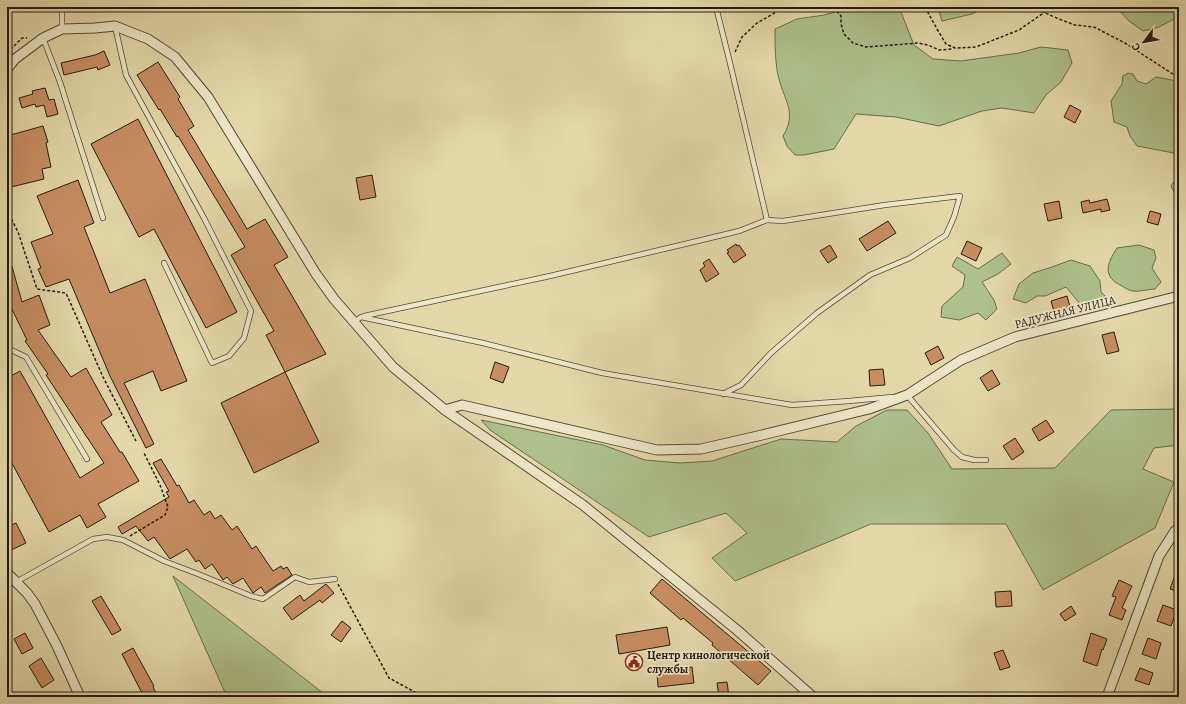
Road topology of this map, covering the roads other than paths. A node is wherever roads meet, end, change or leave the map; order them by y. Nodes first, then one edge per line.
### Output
1 (62, 7) edge
2 (716, 7) edge
3 (115, 26) junction
4 (62, 29) junction
5 (42, 38) junction
6 (7, 69) edge
7 (103, 218) dead end
8 (767, 220) junction
9 (164, 263) dead end
10 (1179, 296) edge
11 (358, 319) junction
12 (7, 348) edge
13 (723, 394) junction
14 (907, 395) junction
15 (445, 410) junction
16 (87, 459) dead end
17 (986, 460) dead end
18 (1179, 528) edge
19 (7, 574) edge
20 (335, 579) road end
21 (16, 582) junction
22 (80, 697) edge
23 (813, 697) edge
24 (1107, 697) edge

1 - 4 lane
2 - 8 lane
3 - 4 street
3 - 9 lane
3 - 11 street
4 - 5 street
5 - 6 street
5 - 7 lane
8 - 11 lane
8 - 13 lane
10 - 14 street, РАДУЖНАЯ УЛИЦА
11 - 13 lane
11 - 15 street
12 - 16 lane
13 - 14 lane
14 - 15 street, РАДУЖНАЯ УЛИЦА
14 - 17 lane
15 - 23 street
18 - 24 street
19 - 21 street
20 - 21 lane
21 - 22 street

